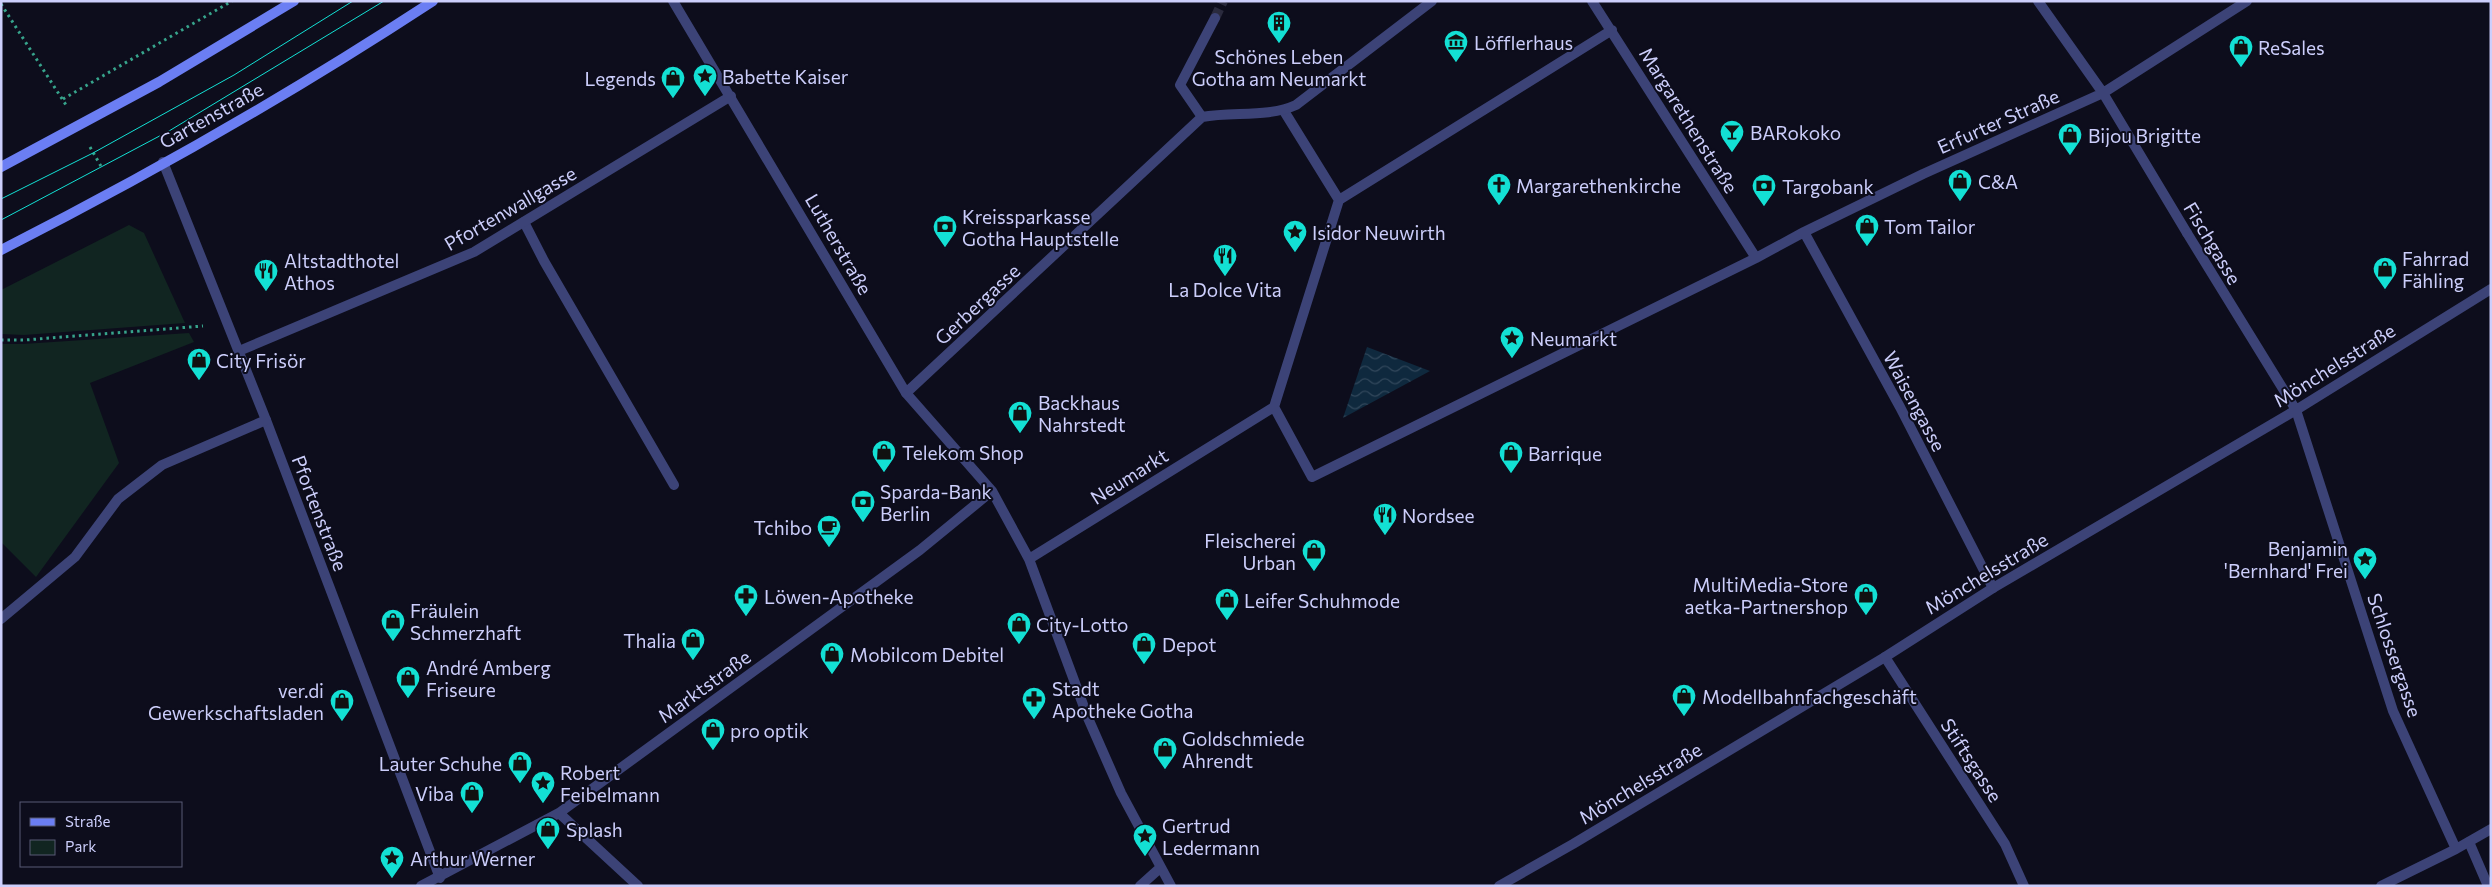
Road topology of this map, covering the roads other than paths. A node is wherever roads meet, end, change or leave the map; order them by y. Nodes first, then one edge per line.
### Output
1 (294, 1) edge
2 (433, 1) edge
3 (673, 1) edge
4 (1432, 1) edge
5 (1592, 1) edge
6 (2038, 1) edge
7 (2247, 1) edge
8 (1214, 18) tunnel mouth
9 (1612, 30) junction
10 (2103, 93) junction
11 (731, 96) junction
12 (1284, 111) junction
13 (1202, 117) junction
14 (163, 162) junction
15 (1, 167) edge
16 (1339, 200) junction
17 (524, 222) junction
18 (1804, 232) junction
19 (1, 250) edge
20 (1756, 258) junction
21 (2491, 289) edge
22 (239, 351) junction
23 (906, 393) junction
24 (1274, 407) junction
25 (2296, 410) junction
26 (266, 420) junction
27 (674, 485) dead end
28 (992, 492) junction
29 (1029, 559) junction
30 (1992, 588) junction
31 (1, 619) edge
32 (1885, 657) junction
33 (558, 813) junction
34 (2491, 829) edge
35 (2469, 842) junction
36 (2456, 849) junction
37 (1160, 868) junction
38 (440, 878) junction
39 (421, 886) edge
40 (638, 886) edge
41 (1140, 886) edge
42 (1171, 886) edge
43 (1499, 886) edge
44 (2024, 886) edge
45 (2381, 886) edge
46 (2488, 886) edge

1 - 15 main road
2 - 14 main road, Gartenstraße
3 - 11 street, Lutherstraße
4 - 12 street
5 - 9 street, Margarethenstraße
6 - 10 street, Fischgasse
7 - 10 street, Erfurter Straße
8 - 13 street
9 - 16 street
9 - 20 street, Margarethenstraße
10 - 18 street, Erfurter Straße
10 - 25 street, Fischgasse
11 - 17 street, Pfortenwallgasse
11 - 23 street, Lutherstraße
12 - 13 street
12 - 16 street
13 - 23 street, Gerbergasse
14 - 19 main road, Gartenstraße
14 - 22 street, Pfortenstraße
16 - 24 street
17 - 22 street, Pfortenwallgasse
17 - 27 street
18 - 20 street, Erfurter Straße
18 - 30 street, Waisengasse
20 - 24 street
21 - 25 street, Mönchelsstraße
22 - 26 street, Pfortenstraße
23 - 28 street, Lutherstraße
24 - 29 street, Neumarkt
25 - 30 street, Mönchelsstraße
25 - 36 street, Schlossergasse
26 - 31 street
26 - 38 street, Pfortenstraße
28 - 29 street
28 - 33 street, Marktstraße
29 - 37 street
30 - 32 street, Mönchelsstraße
32 - 43 street, Mönchelsstraße
32 - 44 street, Stiftsgasse
33 - 38 street, Marktstraße
33 - 40 street
34 - 35 street
35 - 36 street
35 - 46 street
36 - 45 street
37 - 41 street
37 - 42 street
38 - 39 street, Marktstraße

